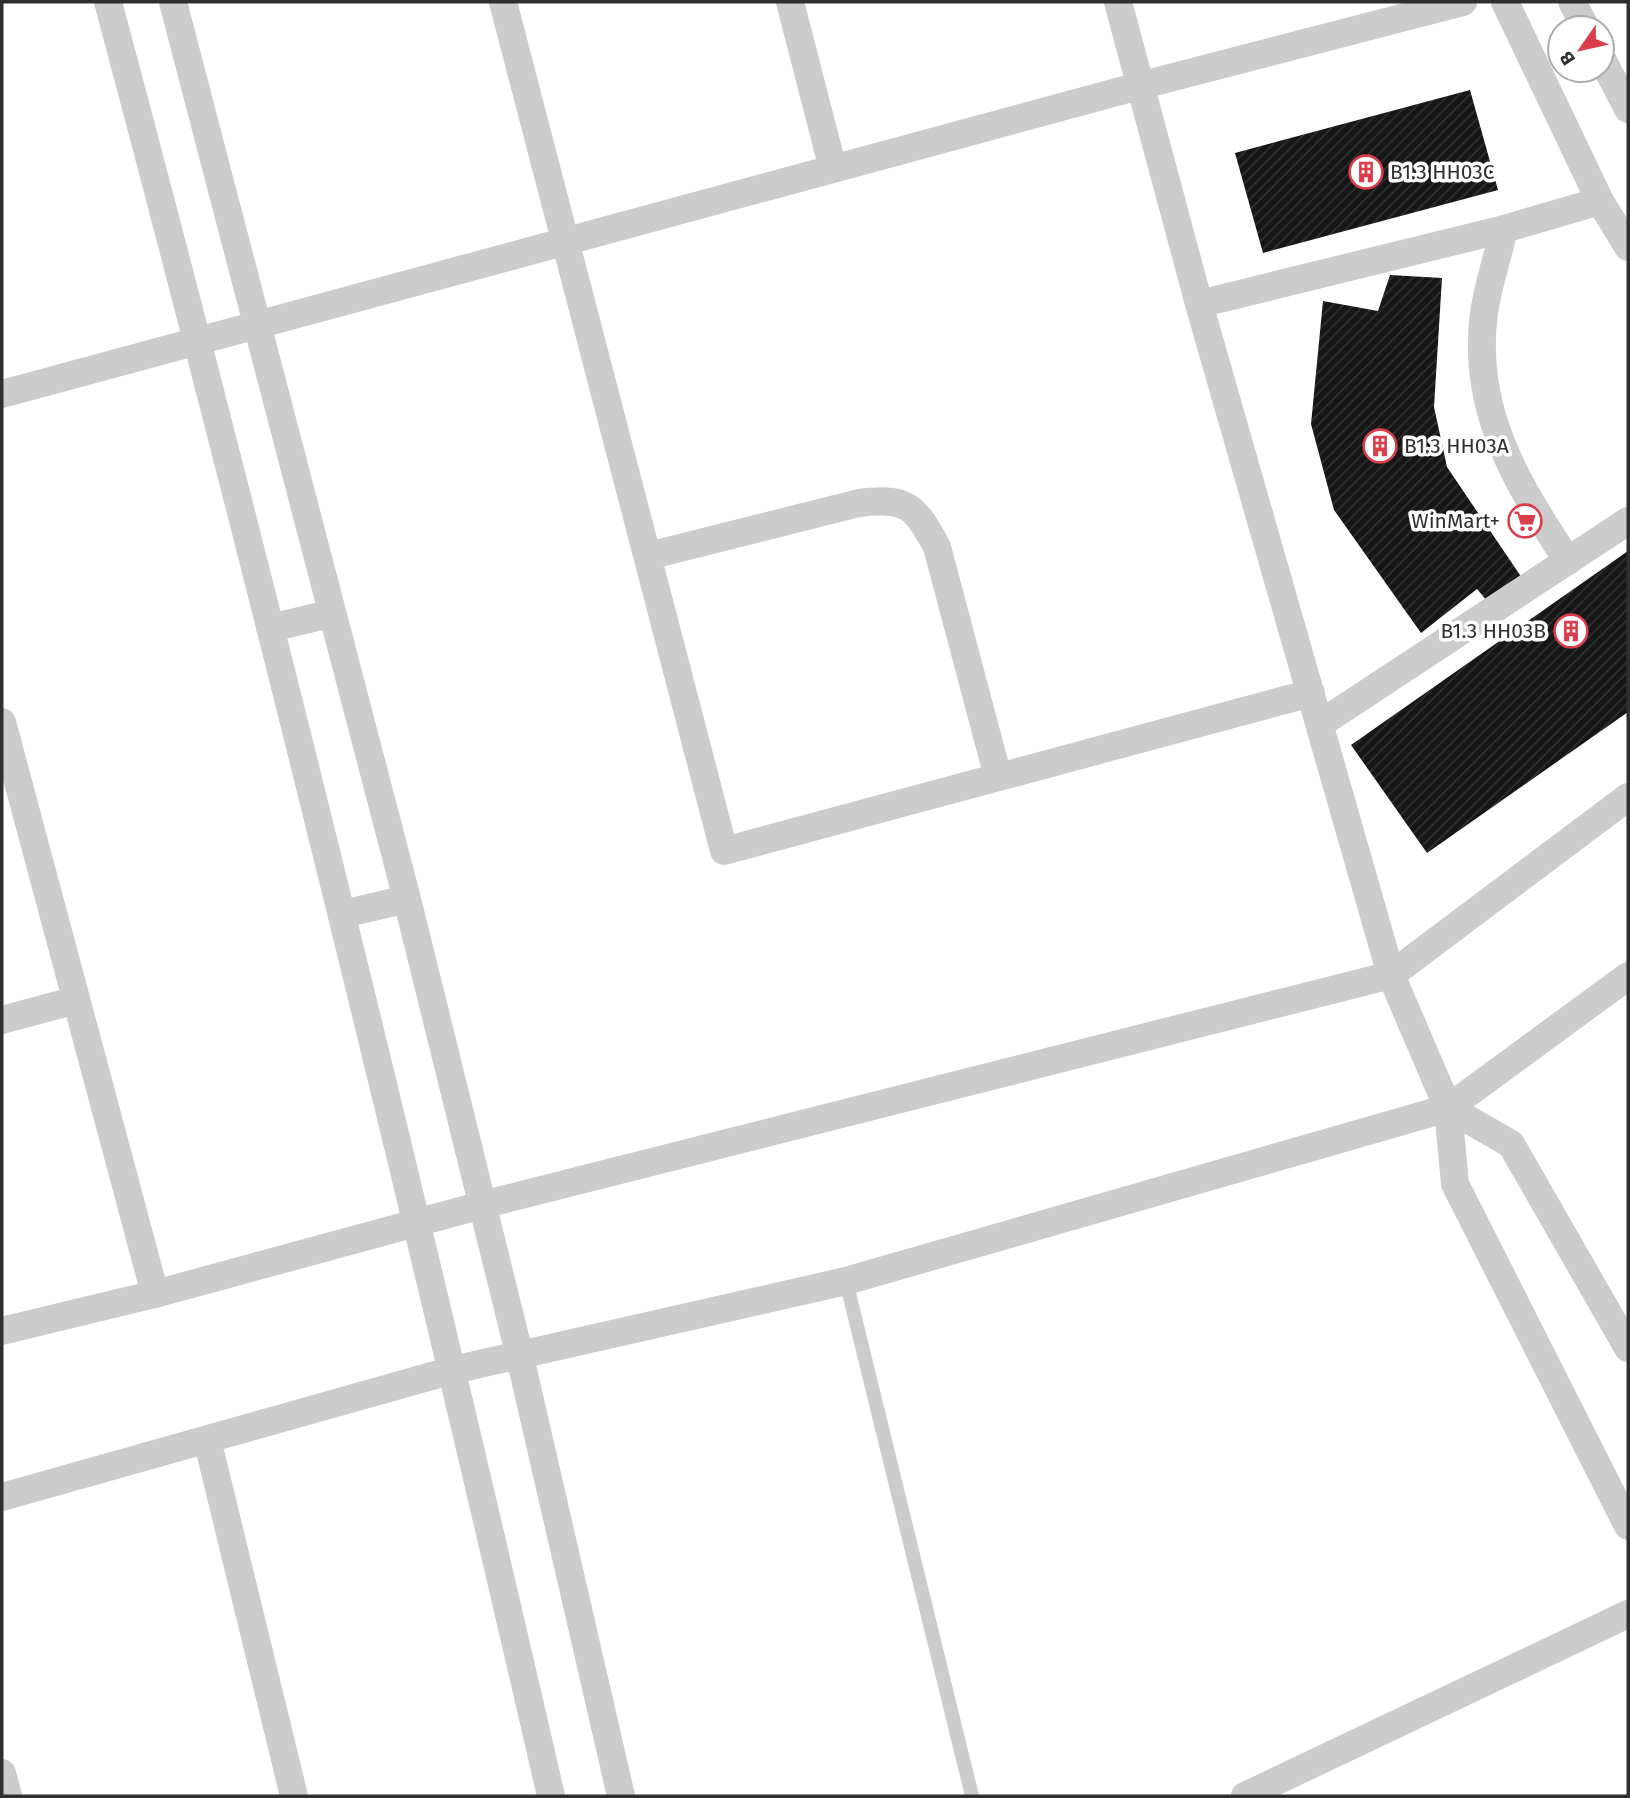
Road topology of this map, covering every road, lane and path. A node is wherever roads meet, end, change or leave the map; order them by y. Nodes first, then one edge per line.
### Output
1 (108, 2) edge
2 (173, 2) edge
3 (503, 2) edge
4 (790, 2) edge
5 (1118, 2) edge
6 (1462, 2) edge
7 (1505, 2) edge
8 (1615, 84) edge
9 (1139, 86) junction
10 (1628, 109) edge
11 (833, 169) junction
12 (1600, 201) junction
13 (1504, 229) junction
14 (565, 242) junction
15 (1628, 247) edge
16 (1199, 304) junction
17 (257, 326) junction
18 (198, 341) junction
19 (2, 394) edge
20 (1628, 520) edge
21 (648, 556) junction
22 (1568, 562) junction
23 (330, 614) junction
24 (270, 628) junction
25 (1311, 693) junction
26 (2, 722) edge
27 (1320, 724) junction
28 (998, 777) junction
29 (1628, 797) edge
30 (407, 899) junction
31 (343, 914) junction
32 (1391, 975) junction
33 (1628, 976) edge
34 (76, 1000) junction
35 (2, 1020) edge
36 (1448, 1108) junction
37 (482, 1206) junction
38 (417, 1224) junction
39 (846, 1281) junction
40 (155, 1294) junction
41 (2, 1331) edge
42 (1628, 1348) edge
43 (520, 1357) junction
44 (453, 1370) junction
45 (207, 1439) junction
46 (1618, 1480) edge
47 (2, 1497) edge
48 (1628, 1526) edge
49 (1628, 1614) edge
50 (2, 1773) edge
51 (8, 1796) edge
52 (294, 1796) edge
53 (551, 1796) edge
54 (621, 1796) edge
55 (972, 1796) edge
56 (1245, 1796) edge

1 - 18 street
2 - 17 street
3 - 14 street
4 - 11 street
5 - 9 street
6 - 9 street
7 - 12 street
8 - 10 street
9 - 11 street
9 - 16 street
11 - 14 street
12 - 13 street
12 - 15 street
13 - 16 street
13 - 22 street
14 - 17 street
14 - 21 street
16 - 25 street
17 - 18 street
17 - 23 street
18 - 19 street
18 - 24 street
20 - 22 street
21 - 28 street
21 - 28 street
22 - 27 street
23 - 24 street
23 - 30 street
24 - 31 street
25 - 27 street
25 - 28 street
26 - 34 street
27 - 32 street
29 - 32 street
30 - 31 street
30 - 37 street
31 - 38 street
32 - 36 street
32 - 37 street
33 - 36 street
34 - 35 street
34 - 40 street
36 - 39 street
36 - 42 street
36 - 46 street
37 - 38 street
37 - 43 street
38 - 40 street
38 - 44 street
39 - 43 street
39 - 55 lane
40 - 41 street
43 - 44 street
43 - 54 street
44 - 45 street
44 - 53 street
45 - 47 street
45 - 52 street
46 - 48 street
49 - 56 street
50 - 51 street

